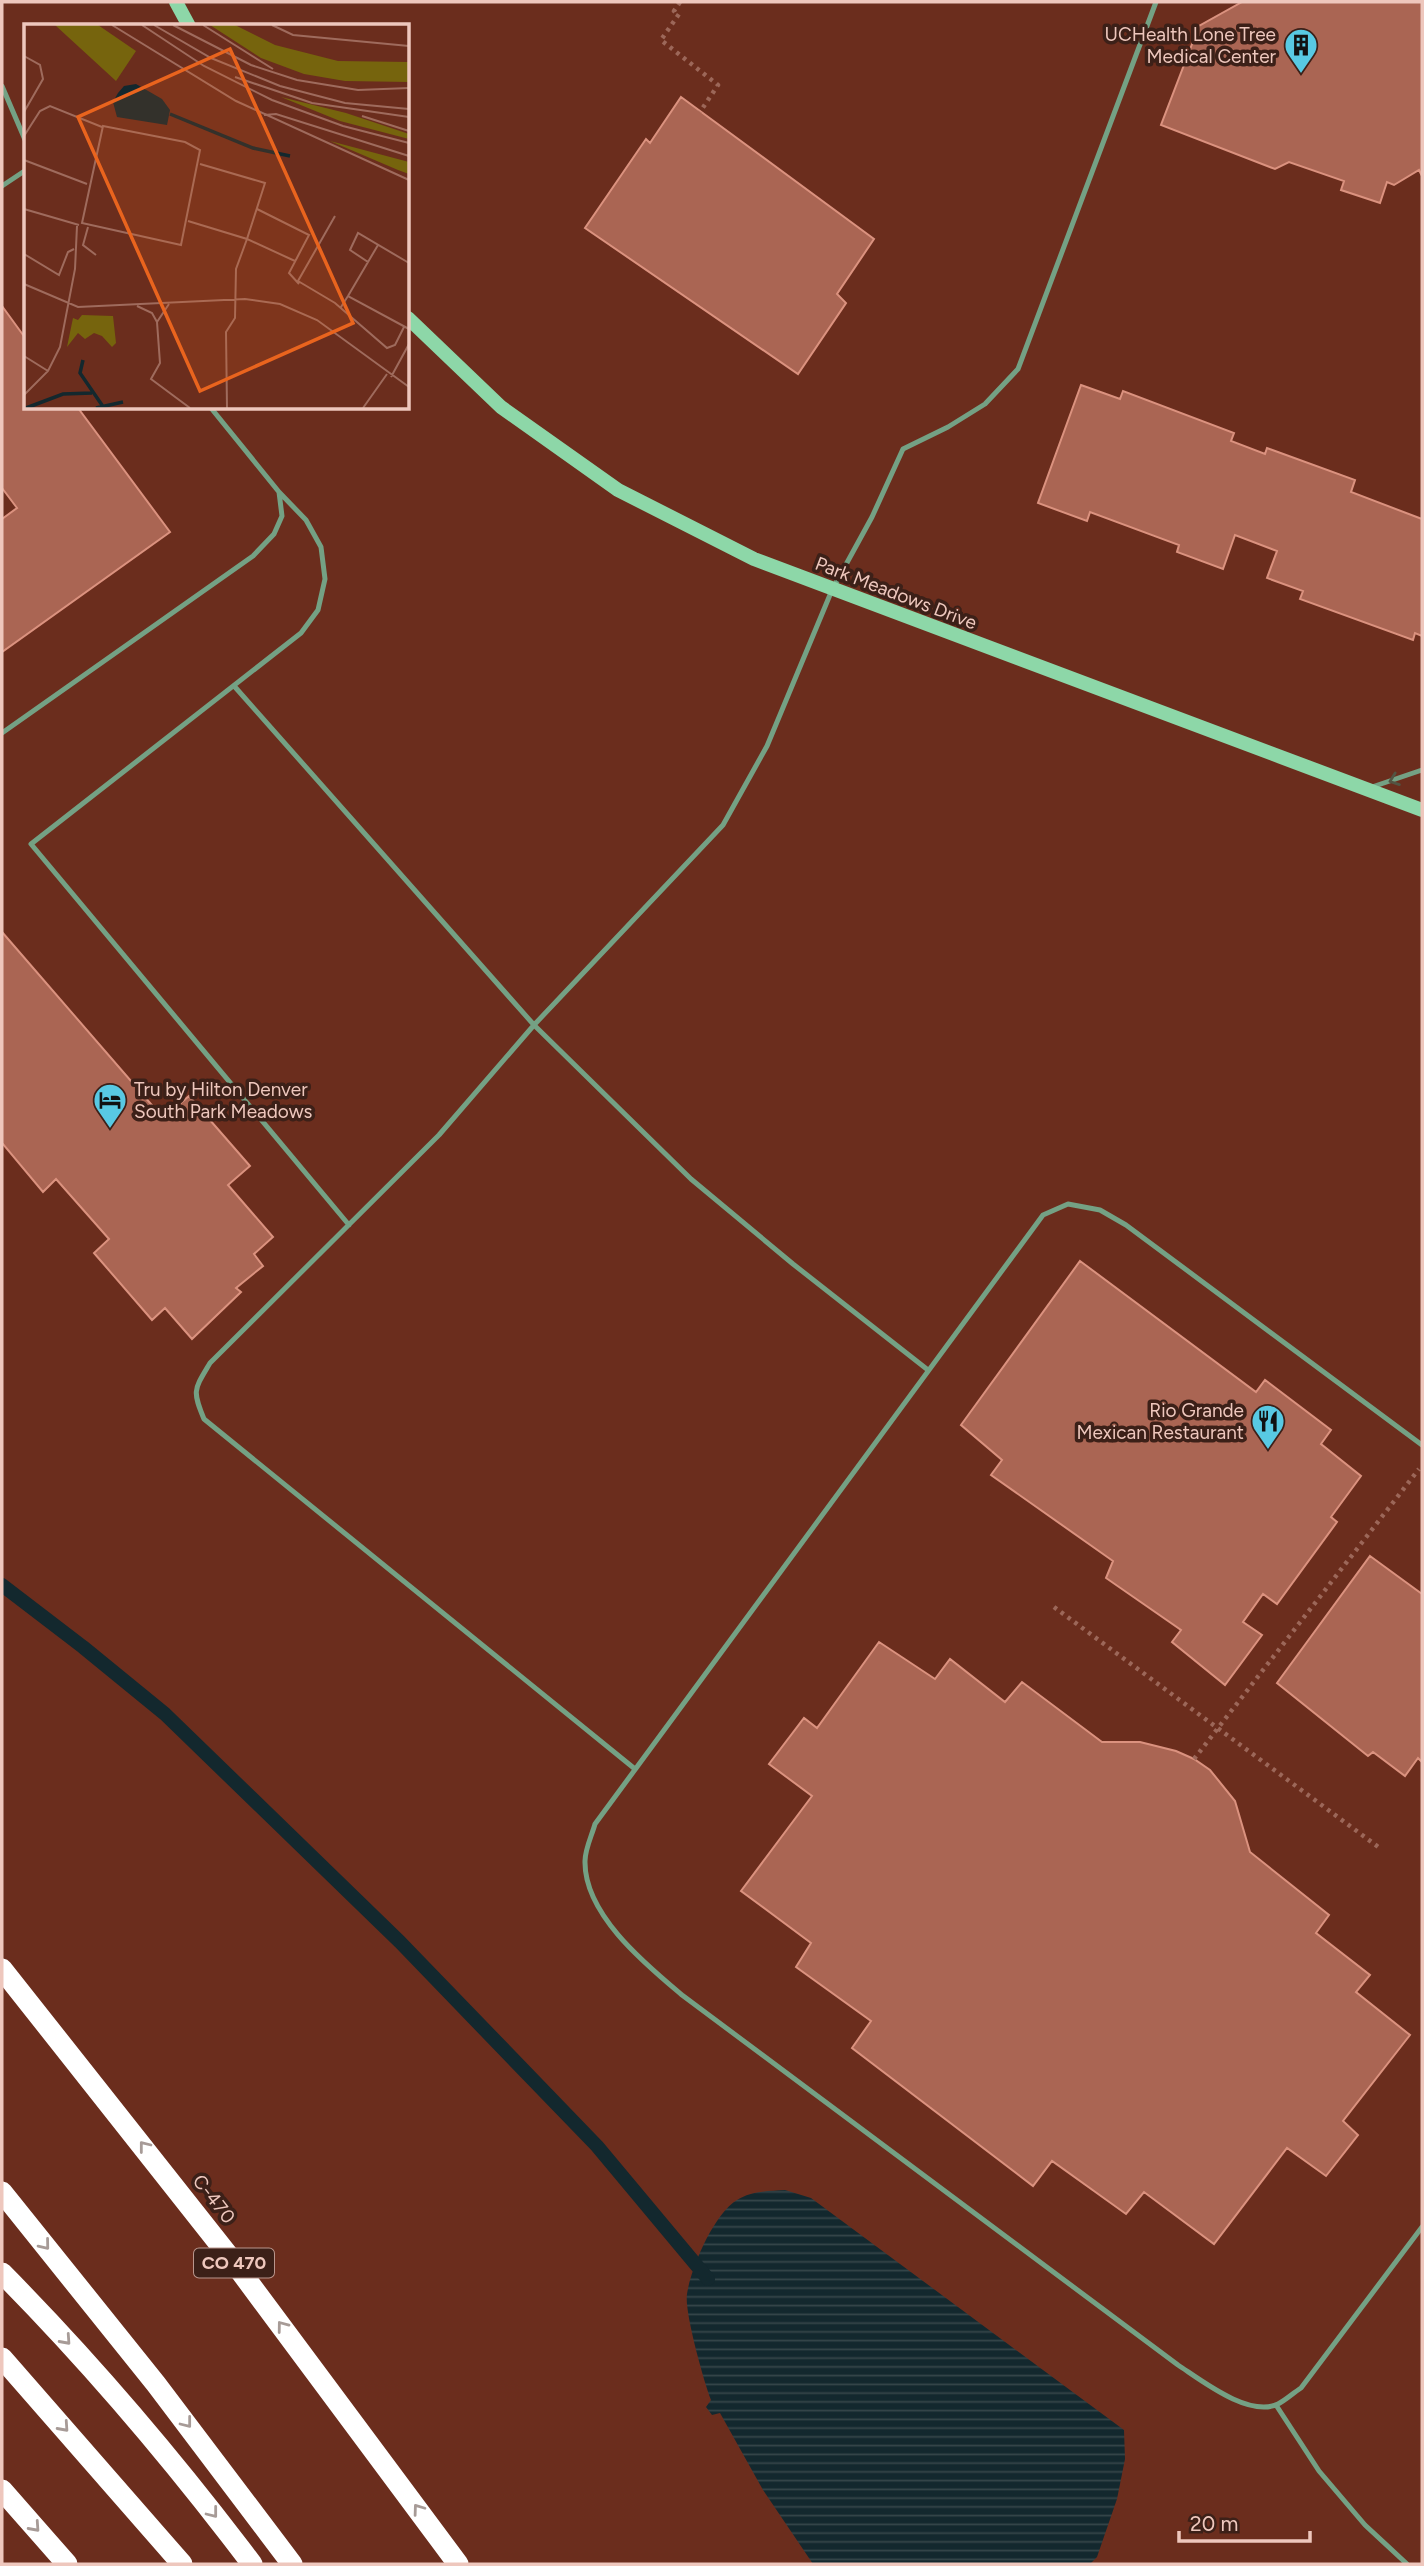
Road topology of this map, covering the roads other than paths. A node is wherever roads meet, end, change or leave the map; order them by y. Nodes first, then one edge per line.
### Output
1 (176, 2) edge
2 (1156, 2) edge
3 (188, 24) edge
4 (2, 86) edge
5 (24, 137) edge
6 (24, 171) edge
7 (2, 186) edge
8 (410, 320) edge
9 (213, 410) edge
10 (279, 492) junction
11 (832, 590) junction
12 (235, 687) junction
13 (2, 733) edge
14 (1422, 769) edge
15 (1366, 789) junction
16 (1422, 810) edge
17 (534, 1025) junction
18 (349, 1225) junction
19 (928, 1370) junction
20 (1422, 1445) edge
21 (635, 1769) junction
22 (2, 1969) edge
23 (2, 2193) edge
24 (1422, 2227) edge
25 (2, 2273) edge
26 (2, 2357) edge
27 (1276, 2405) junction
28 (2, 2490) edge
29 (67, 2564) edge
30 (182, 2564) edge
31 (253, 2564) edge
32 (292, 2564) edge
33 (457, 2564) edge
34 (1407, 2564) edge

1 - 3 main road
2 - 11 lane
4 - 5 lane
6 - 7 lane
8 - 11 main road, Park Meadows Drive
9 - 10 lane
10 - 12 lane
10 - 13 lane
11 - 15 main road, Park Meadows Drive
11 - 17 lane
12 - 17 lane
12 - 18 lane
14 -> 15 lane
15 - 16 main road, Park Meadows Drive
17 - 18 lane
17 - 19 lane
18 - 21 lane
19 - 20 lane
19 - 21 lane
21 - 27 lane
33 -> 22 highway, C-470 / CO 470
23 -> 32 highway
24 - 27 lane
25 -> 31 highway
26 -> 30 highway
27 - 34 lane
28 -> 29 highway

